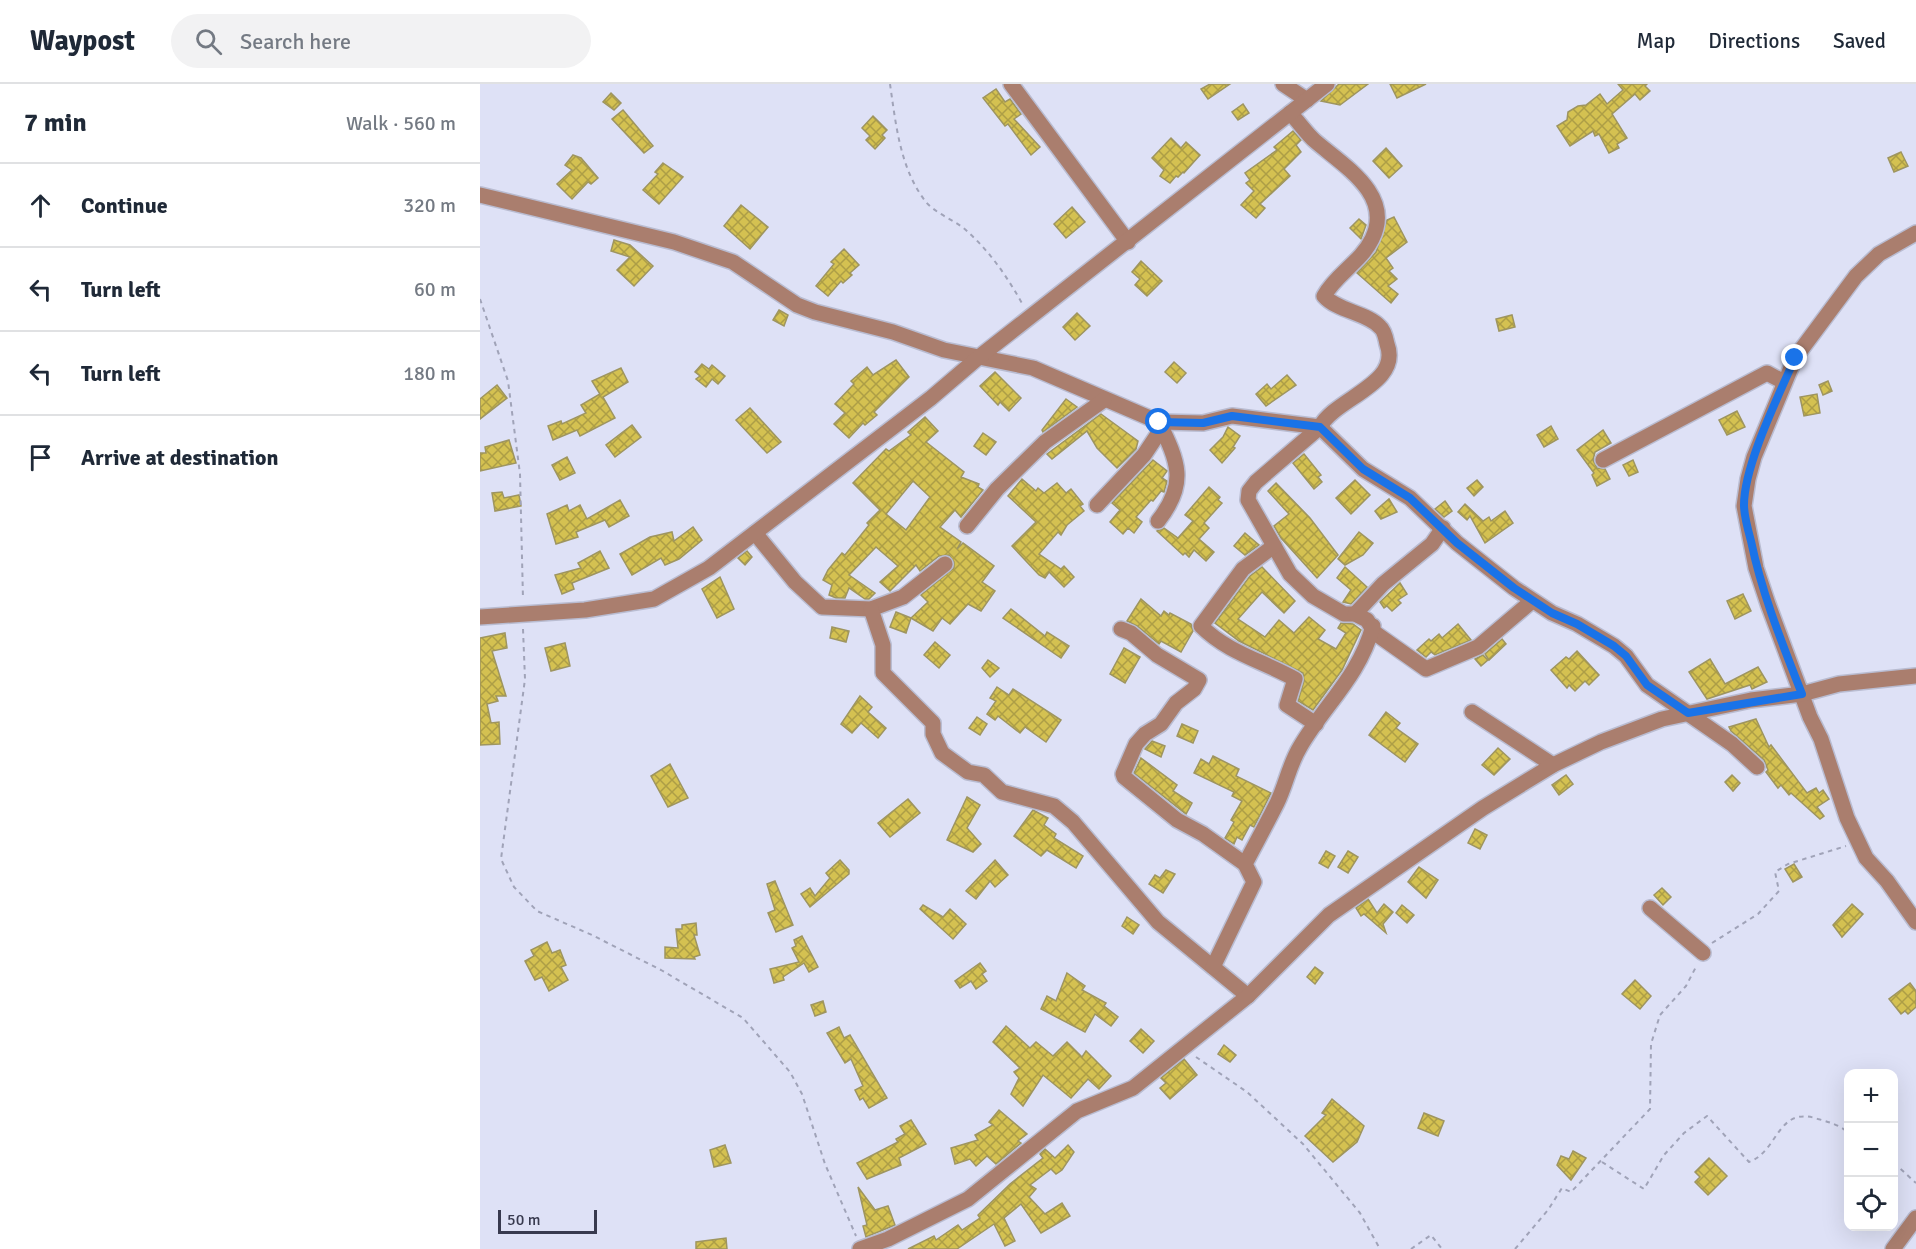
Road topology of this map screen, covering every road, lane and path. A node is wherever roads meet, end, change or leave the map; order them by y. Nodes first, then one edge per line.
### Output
1 (890, 84) edge
2 (1011, 84) edge
3 (1283, 84) edge
4 (1327, 84) edge
5 (1306, 100) junction
6 (1290, 113) junction
7 (480, 195) edge
8 (1916, 233) edge
9 (1128, 242) junction
10 (480, 299) edge
11 (1030, 318) junction
12 (979, 357) junction
13 (1784, 382) junction
14 (1104, 400) junction
15 (1160, 425) junction
16 (1320, 427) junction
17 (1603, 460) dead end
18 (1097, 505) dead end
19 (1158, 521) dead end
20 (967, 526) dead end
21 (1443, 528) junction
22 (755, 533) junction
23 (1274, 546) junction
24 (945, 564) dead end
25 (1532, 601) junction
26 (871, 609) junction
27 (1354, 614) junction
28 (523, 615) junction
29 (480, 617) edge
30 (1373, 626) junction
31 (1121, 629) dead end
32 (1916, 676) edge
33 (1802, 694) junction
34 (1472, 712) dead end
35 (1688, 713) junction
36 (1316, 724) junction
37 (1553, 765) junction
38 (1757, 767) dead end
39 (1857, 841) junction
40 (1245, 864) junction
41 (1650, 908) dead end
42 (1916, 922) edge
43 (1703, 953) junction
44 (1213, 968) junction
45 (1248, 996) junction
46 (1183, 1048) junction
47 (1844, 1129) edge
48 (1602, 1162) junction
49 (1898, 1167) edge
50 (1916, 1183) edge
51 (1916, 1218) edge
52 (860, 1249) edge
53 (1380, 1249) edge
54 (1411, 1249) edge
55 (1442, 1249) edge
56 (1515, 1249) edge
57 (1893, 1249) edge

1 - 11 path
2 - 9 street
3 - 5 street
4 - 5 street
5 - 6 street
6 - 9 street
6 - 16 street
7 - 12 street
8 - 13 street
9 - 11 street
10 - 28 path
11 - 12 street
12 - 14 street
12 - 22 street
13 - 17 street
13 - 33 street
14 - 15 street
14 - 20 street
15 - 16 street
15 - 18 street
15 - 19 street
16 - 21 street
16 - 23 street
21 - 25 street
21 - 27 street
22 - 26 street
22 - 28 street
23 - 27 street
23 - 36 street
24 - 26 street
25 - 30 street
25 - 35 street
26 - 44 street
27 - 30 street
28 - 29 street
28 - 52 path
30 - 36 street
31 - 40 street
32 - 33 street
33 - 35 street
33 - 39 street
34 - 37 street
35 - 37 street
35 - 38 street
36 - 40 street
37 - 45 street
39 - 42 street
39 - 43 path
40 - 44 street
41 - 43 street
43 - 48 path
44 - 45 street
45 - 46 street
46 - 52 street
46 - 53 path
47 - 48 path
48 - 56 path
49 - 50 path
51 - 57 street
54 - 55 path

